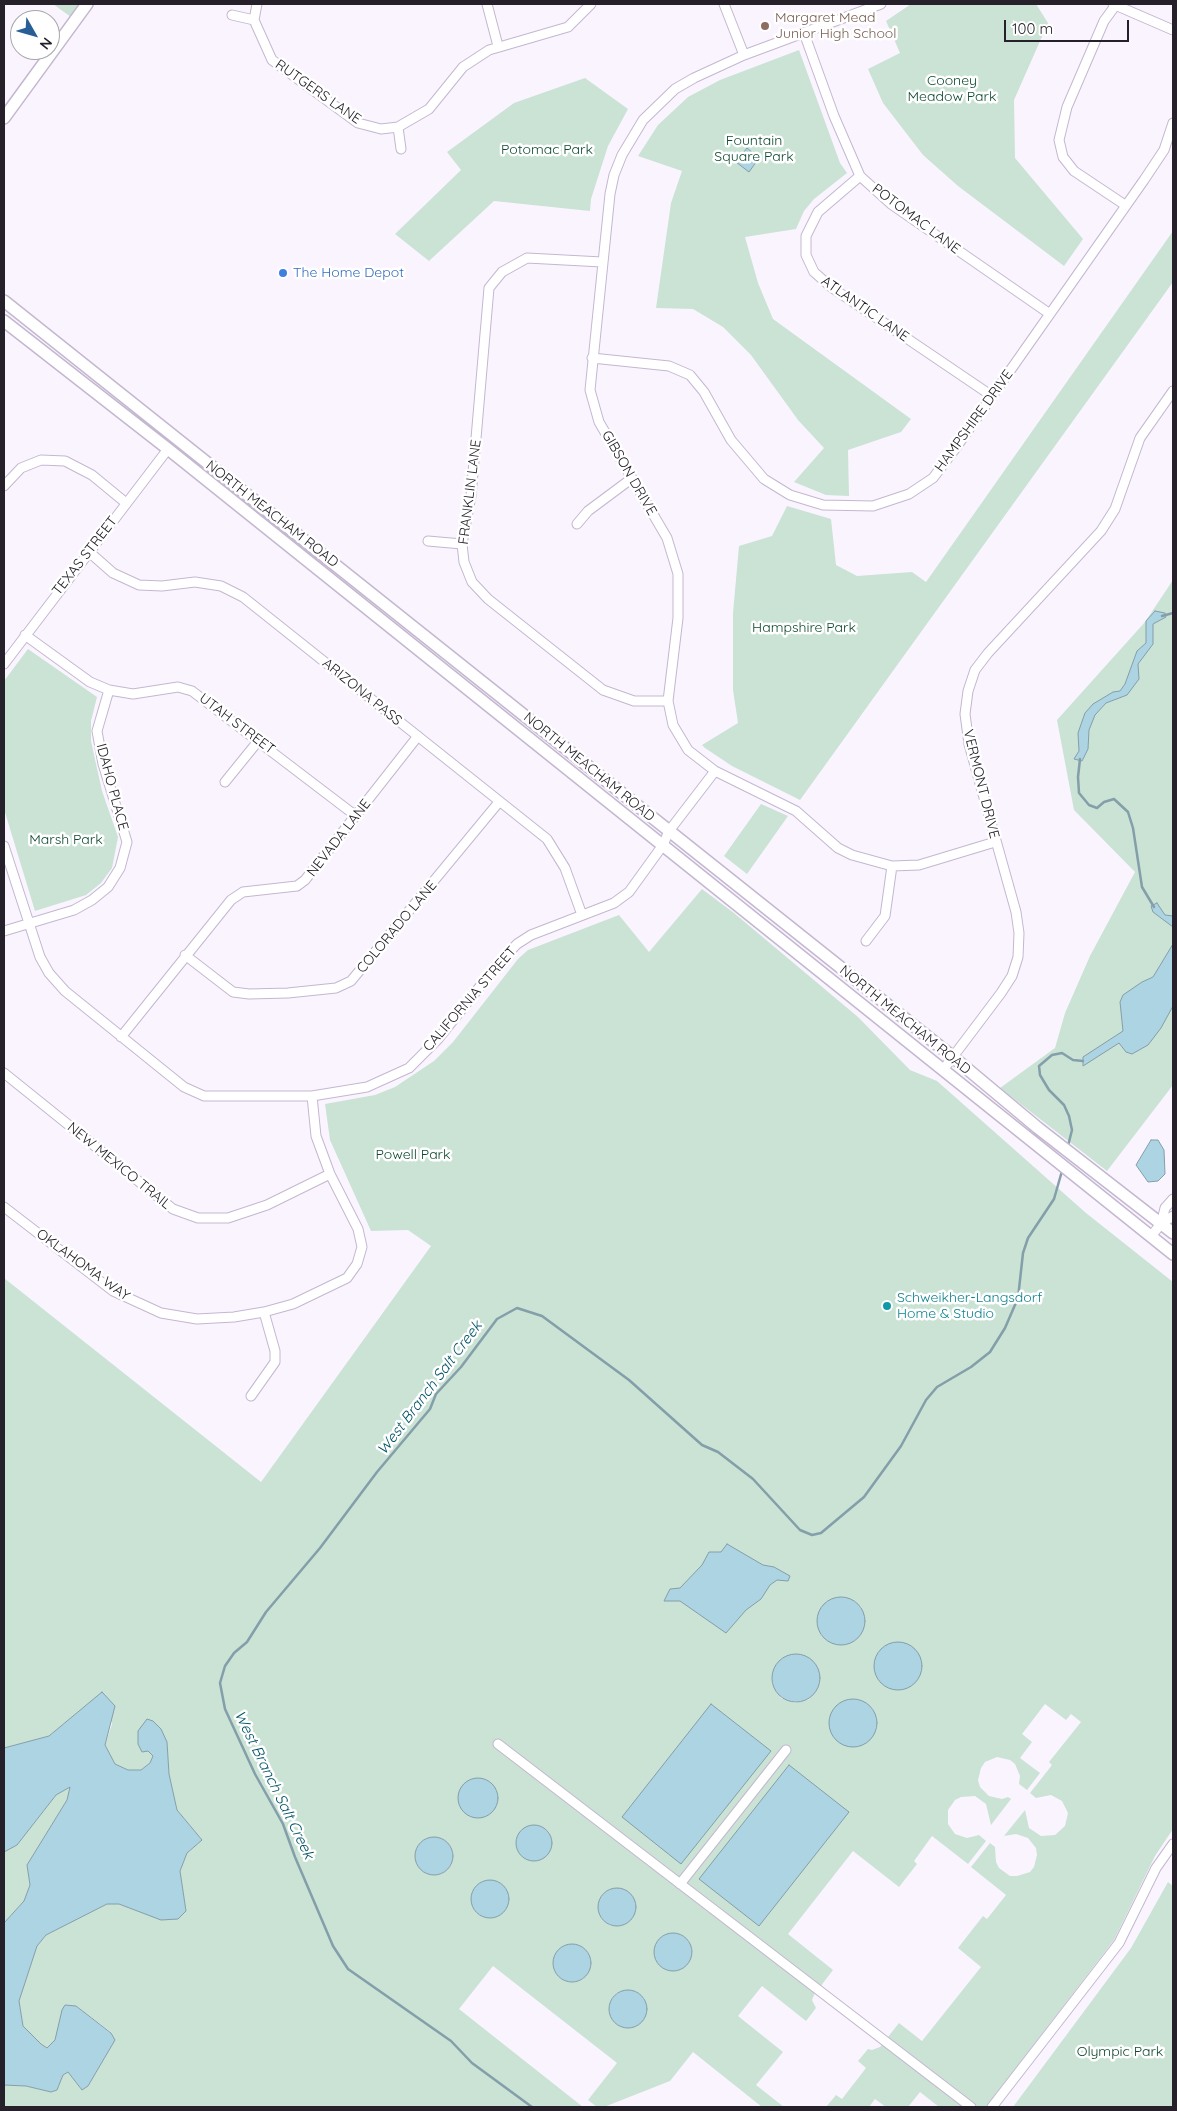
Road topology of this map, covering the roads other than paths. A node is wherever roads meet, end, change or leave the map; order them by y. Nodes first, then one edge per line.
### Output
1 (87, 4) edge
2 (257, 4) edge
3 (487, 4) edge
4 (591, 4) edge
5 (724, 4) edge
6 (881, 4) edge
7 (1114, 5) edge
8 (232, 15) dead end
9 (254, 20) junction
10 (1173, 30) edge
11 (804, 33) junction
12 (498, 46) junction
13 (744, 55) junction
14 (4, 118) edge
15 (1173, 123) edge
16 (398, 127) junction
17 (401, 149) dead end
18 (860, 176) junction
19 (1125, 205) junction
20 (602, 262) junction
21 (4, 301) edge
22 (1050, 314) junction
23 (4, 322) edge
24 (592, 358) junction
25 (1173, 391) edge
26 (992, 396) junction
27 (168, 449) junction
28 (632, 479) junction
29 (4, 486) edge
30 (126, 503) junction
31 (577, 524) dead end
32 (428, 541) dead end
33 (462, 544) junction
34 (88, 551) junction
35 (25, 635) junction
36 (4, 664) edge
37 (110, 690) junction
38 (668, 700) junction
39 (418, 736) junction
40 (259, 740) junction
41 (715, 771) junction
42 (225, 782) dead end
43 (499, 802) junction
44 (356, 816) junction
45 (669, 831) junction
46 (995, 842) junction
47 (663, 844) junction
48 (4, 846) edge
49 (892, 866) junction
50 (582, 915) junction
51 (29, 922) junction
52 (4, 931) edge
53 (866, 941) dead end
54 (185, 955) junction
55 (121, 1037) junction
56 (953, 1057) junction
57 (943, 1070) junction
58 (4, 1073) edge
59 (312, 1096) junction
60 (330, 1174) junction
61 (1173, 1199) edge
62 (4, 1207) edge
63 (1173, 1216) edge
64 (1160, 1224) junction
65 (1173, 1234) edge
66 (1151, 1236) junction
67 (1173, 1254) edge
68 (264, 1312) junction
69 (252, 1396) dead end
70 (498, 1744) dead end
71 (786, 1750) dead end
72 (1173, 1844) edge
73 (680, 1884) junction
74 (971, 2107) edge
75 (992, 2107) edge

1 - 14 main road
2 - 9 street
3 - 12 street
4 - 12 street
5 - 13 street
6 - 11 street, GIBSON DRIVE
7 - 10 street
7 - 19 street
8 - 9 street
9 - 16 street, RUTGERS LANE
11 - 13 street, GIBSON DRIVE
11 - 18 street, POTOMAC LANE
12 - 16 street
13 - 20 street, GIBSON DRIVE
15 - 19 street, HAMPSHIRE DRIVE
16 - 17 street
18 - 22 street, POTOMAC LANE
18 - 26 street, ATLANTIC LANE
19 - 22 street, HAMPSHIRE DRIVE
20 - 24 street, GIBSON DRIVE
20 - 33 street, FRANKLIN LANE
21 - 45 main road, NORTH MEACHAM ROAD
22 - 26 street, HAMPSHIRE DRIVE
23 - 27 main road, NORTH MEACHAM ROAD
24 - 26 street, HAMPSHIRE DRIVE
24 - 28 street, GIBSON DRIVE
25 - 46 street, VERMONT DRIVE
27 - 30 street, TEXAS STREET
27 - 47 main road, NORTH MEACHAM ROAD
28 - 31 street
28 - 38 street, GIBSON DRIVE
29 - 30 street
30 - 34 street, TEXAS STREET
32 - 33 street
33 - 38 street, FRANKLIN LANE
34 - 35 street, TEXAS STREET
34 - 39 street, ARIZONA PASS
35 - 36 street, TEXAS STREET
35 - 37 street, UTAH STREET
37 - 40 street, UTAH STREET
37 - 51 street, IDAHO PLACE
38 - 41 street, GIBSON DRIVE
39 - 43 street, ARIZONA PASS
39 - 44 street, NEVADA LANE
40 - 42 street
40 - 44 street, UTAH STREET
41 - 45 street, CALIFORNIA STREET
41 - 49 street, GIBSON DRIVE
43 - 50 street, ARIZONA PASS
43 - 54 street, COLORADO LANE
44 - 54 street, NEVADA LANE
45 - 47 street, CALIFORNIA STREET
45 - 56 main road, NORTH MEACHAM ROAD
46 - 49 street, GIBSON DRIVE
46 - 56 street, VERMONT DRIVE
47 - 50 street, CALIFORNIA STREET
47 - 57 main road, NORTH MEACHAM ROAD
48 - 51 street
49 - 53 street
50 - 59 street, CALIFORNIA STREET
51 - 52 street, IDAHO PLACE
51 - 55 street
54 - 55 street, NEVADA LANE
55 - 59 street, CALIFORNIA STREET
56 - 57 street, VERMONT DRIVE
56 - 64 main road, NORTH MEACHAM ROAD
57 - 66 main road, NORTH MEACHAM ROAD
58 - 60 street, NEW MEXICO TRAIL
59 - 60 street
60 - 68 street, OKLAHOMA WAY
61 - 64 street
62 - 68 street, OKLAHOMA WAY
63 - 64 street
64 - 65 main road, NORTH MEACHAM ROAD
64 - 66 street
66 - 67 main road, NORTH MEACHAM ROAD
68 - 69 street
70 - 73 street
71 - 73 street
72 - 75 street
73 - 74 street

